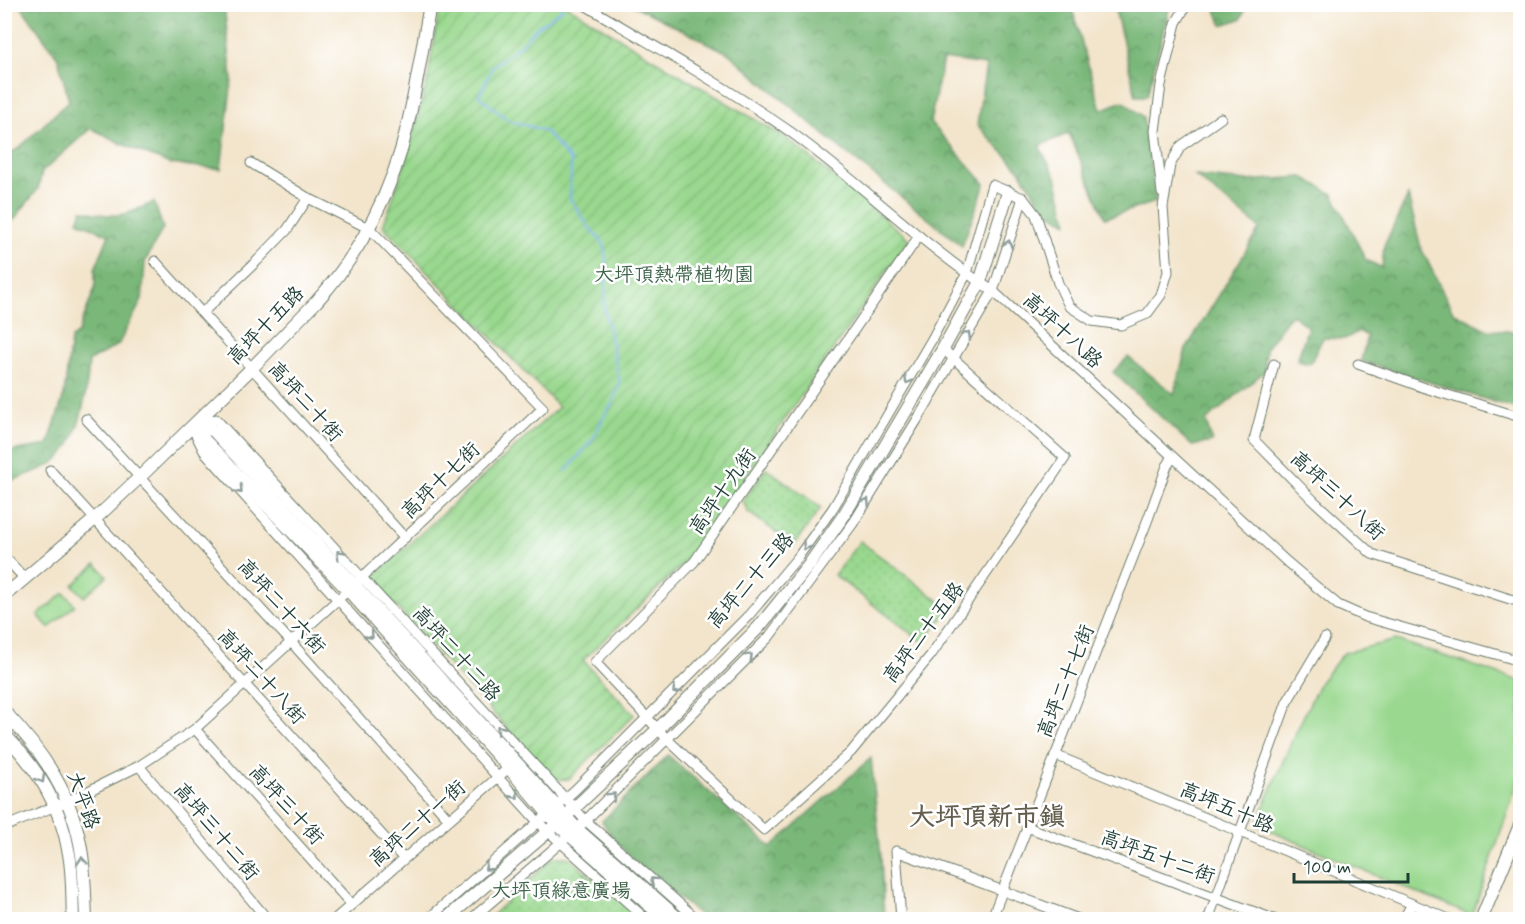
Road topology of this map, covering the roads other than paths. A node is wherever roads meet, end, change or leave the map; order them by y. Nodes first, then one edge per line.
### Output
1 (430, 4) edge
2 (583, 4) edge
3 (1187, 4) edge
4 (1221, 118) dead end
5 (251, 163) dead end
6 (1008, 192) junction
7 (308, 198) junction
8 (1023, 198) junction
9 (1163, 207) junction
10 (370, 229) junction
11 (919, 236) junction
12 (155, 261) dead end
13 (967, 273) junction
14 (980, 282) junction
15 (993, 291) junction
16 (202, 313) junction
17 (943, 349) junction
18 (954, 358) junction
19 (1275, 364) dead end
20 (1358, 364) dead end
21 (252, 368) junction
22 (1521, 417) edge
23 (86, 419) dead end
24 (192, 427) junction
25 (1173, 457) junction
26 (50, 470) dead end
27 (140, 477) junction
28 (95, 519) junction
29 (405, 538) junction
30 (4, 556) edge
31 (25, 579) junction
32 (355, 584) junction
33 (4, 596) edge
34 (338, 600) junction
35 (1513, 600) dead end
36 (1324, 638) dead end
37 (291, 642) junction
38 (1521, 661) edge
39 (246, 684) junction
40 (4, 711) edge
41 (648, 718) junction
42 (195, 729) junction
43 (658, 729) junction
44 (4, 734) edge
45 (668, 740) junction
46 (1055, 755) junction
47 (516, 761) junction
48 (139, 766) junction
49 (499, 777) junction
50 (68, 801) junction
51 (55, 806) junction
52 (557, 816) junction
53 (449, 819) junction
54 (4, 826) edge
55 (1027, 827) junction
56 (1520, 829) edge
57 (573, 832) junction
58 (1239, 832) junction
59 (403, 858) junction
60 (1002, 891) junction
61 (1216, 897) junction
62 (351, 904) junction
63 (1412, 904) junction
64 (437, 918) edge
65 (73, 920) edge
66 (86, 920) edge
67 (268, 920) edge
68 (334, 920) edge
69 (470, 920) edge
70 (647, 920) edge
71 (666, 920) edge
72 (680, 920) edge
73 (698, 920) edge
74 (901, 920) edge
75 (991, 920) edge
76 (1081, 920) edge
77 (1208, 920) edge
78 (1276, 920) edge
79 (1403, 920) edge
80 (1451, 920) edge
81 (1481, 920) edge

1 - 10 street, 高坪十五路
2 - 11 street, 高坪十八路
3 - 9 street
4 - 9 street
5 - 7 street, 高坪十七街
6 - 8 street
6 - 13 street, 高坪二十三路
6 - 14 street, 高坪二十三路
7 - 10 street, 高坪十七街
7 - 16 street
8 - 9 street
15 -> 8 street
10 - 21 street, 高坪十五路
10 - 29 street, 高坪十七街
11 - 13 street, 高坪十八路
11 - 41 street, 高坪十九街
12 - 16 street, 高坪二十街
13 - 14 street, 高坪十八路
13 -> 41 street, 高坪二十三路
14 - 15 street, 高坪十八路
14 - 17 street, 高坪二十三路
18 -> 15 street
15 - 25 street, 高坪十八路
16 - 21 street, 高坪二十街
17 - 18 street, 高坪二十五路
17 - 43 street, 高坪二十三路
45 -> 18 street
18 - 45 street, 高坪二十五路
19 - 35 street, 高坪三十八街
20 - 22 street
21 - 24 street, 高坪十五路
21 - 29 street, 高坪二十街
23 - 27 street, 高坪二十六街
24 - 27 street, 高坪十五路
24 - 32 street, 高坪二十二路
32 -> 24 street, 高坪二十二路
24 -> 34 street, 高坪二十二路
25 - 38 street, 高坪十八路
25 - 46 street, 高坪二十七街
26 - 28 street, 高坪二十八街
27 - 28 street, 高坪十五路
27 - 37 street, 高坪二十六街
28 - 31 street, 高坪十五路
28 - 39 street, 高坪二十八街
29 - 32 street, 高坪十七街
30 - 31 street
31 - 33 street, 高坪十五路
32 - 34 street, 高坪十七街
32 - 47 street, 高坪二十二路
47 -> 32 street, 高坪二十二路
34 - 37 street, 高坪十七街
34 -> 49 street, 高坪二十二路
36 - 58 street
37 - 39 street, 高坪十七街
37 - 53 street, 高坪二十六街
39 - 42 street, 高坪十七街
39 - 59 street, 高坪二十八街
40 - 50 street, 大平路
41 - 43 street, 高坪十九街
41 - 52 street, 高坪二十三路
42 - 48 street, 高坪十七街
42 - 62 street, 高坪三十街
43 - 45 street, 高坪十九街
43 - 52 street, 高坪二十三路
44 -> 51 street, 大平路
57 -> 45 street
46 - 55 street, 高坪二十七街
46 - 58 street, 高坪五十路
47 - 49 street, 高坪二十一街
47 - 52 street, 高坪二十二路
47 - 52 street, 高坪二十二路
48 - 50 street, 高坪十七街
48 - 67 street, 高坪三十二街
49 -> 52 street, 高坪二十二路
49 - 53 street, 高坪二十一街
50 - 51 street, 高坪十七街
66 -> 50 street, 大平路
51 - 54 street, 高坪十七街
51 - 65 street, 大平路
52 - 57 street, 高坪二十二路
52 - 57 street, 高坪二十二路
52 - 64 street, 高坪二十三路
53 - 59 street, 高坪二十一街
55 - 60 street, 高坪二十七街
55 - 61 street, 高坪五十二街
56 - 81 street
57 - 69 street
57 - 70 street, 高坪二十二路
57 - 71 street, 高坪二十二路
57 - 72 street, 高坪二十二路
73 -> 57 street, 高坪二十二路
58 - 61 street
58 - 63 street, 高坪五十路
59 - 62 street, 高坪二十一街
60 - 74 street
60 - 75 street, 高坪二十七街
60 - 76 street
61 - 77 street
61 - 78 street, 高坪五十二街
62 - 68 street, 高坪二十一街
63 - 79 street
63 - 80 street, 高坪五十路

